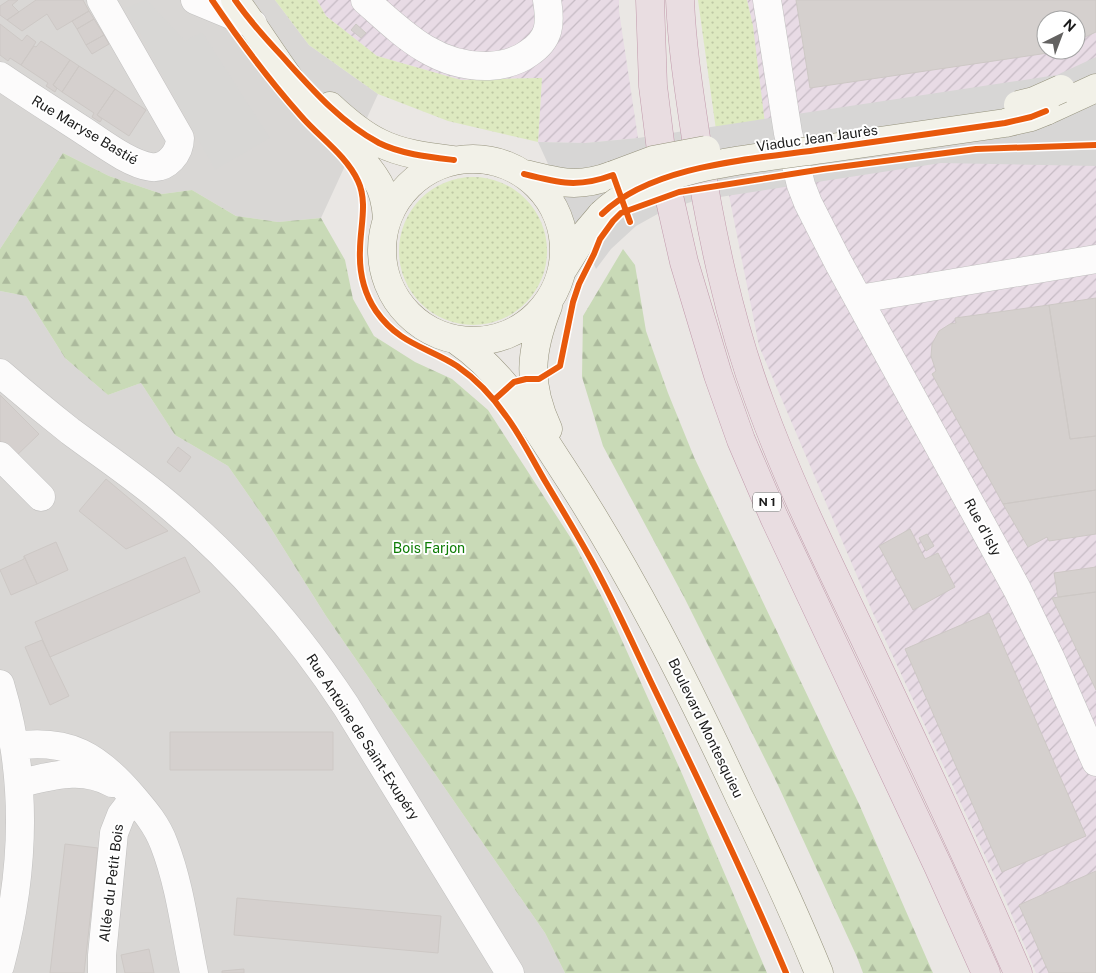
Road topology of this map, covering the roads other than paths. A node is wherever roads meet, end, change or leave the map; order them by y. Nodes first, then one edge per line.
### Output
1 (101, 0) edge
2 (196, 0) edge
3 (235, 0) edge
4 (365, 0) edge
5 (547, 0) edge
6 (650, 0) edge
7 (680, 0) edge
8 (767, 0) edge
9 (253, 24) junction
10 (1096, 73) edge
11 (0, 76) edge
12 (1096, 88) edge
13 (454, 160) junction
14 (524, 174) junction
15 (387, 218) junction
16 (1096, 259) edge
17 (562, 270) junction
18 (552, 296) junction
19 (859, 299) junction
20 (456, 340) junction
21 (0, 373) edge
22 (0, 456) edge
23 (577, 491) junction
24 (41, 497) dead end
25 (0, 684) edge
26 (14, 746) junction
27 (1096, 762) edge
28 (20, 783) junction
29 (134, 798) junction
30 (8, 878) edge
31 (0, 966) edge
32 (102, 973) edge
33 (194, 973) edge
34 (510, 973) edge
35 (819, 973) edge
36 (986, 973) edge
37 (1018, 973) edge

1 - 11 street, Rue Maryse Bastié
2 - 9 street
3 - 9 main road
4 - 5 street
6 - 36 highway, N 1
7 - 37 highway, N 1
8 - 19 street, Rue d'Isly
9 - 13 main road
9 - 15 main road
10 - 14 main road, Viaduc Jean Jaurès, bridge
12 - 17 main road, Viaduc Jean Jaurès, bridge
13 - 14 main road
13 - 15 main road
14 - 17 main road
15 - 20 main road
16 - 19 street
17 - 18 main road, Boulevard Montesquieu
18 - 20 main road
18 - 23 main road, Boulevard Montesquieu
19 - 27 street, Rue d'Isly
20 - 23 main road, Boulevard Montesquieu
21 - 34 street, Rue Antoine de Saint-Exupéry
22 - 24 street
23 - 35 main road, Boulevard Montesquieu
25 - 26 street
26 - 28 street
26 - 29 street
28 - 29 street
28 - 30 street
29 - 32 street, Allée du Petit Bois
29 - 33 street
30 - 31 street

